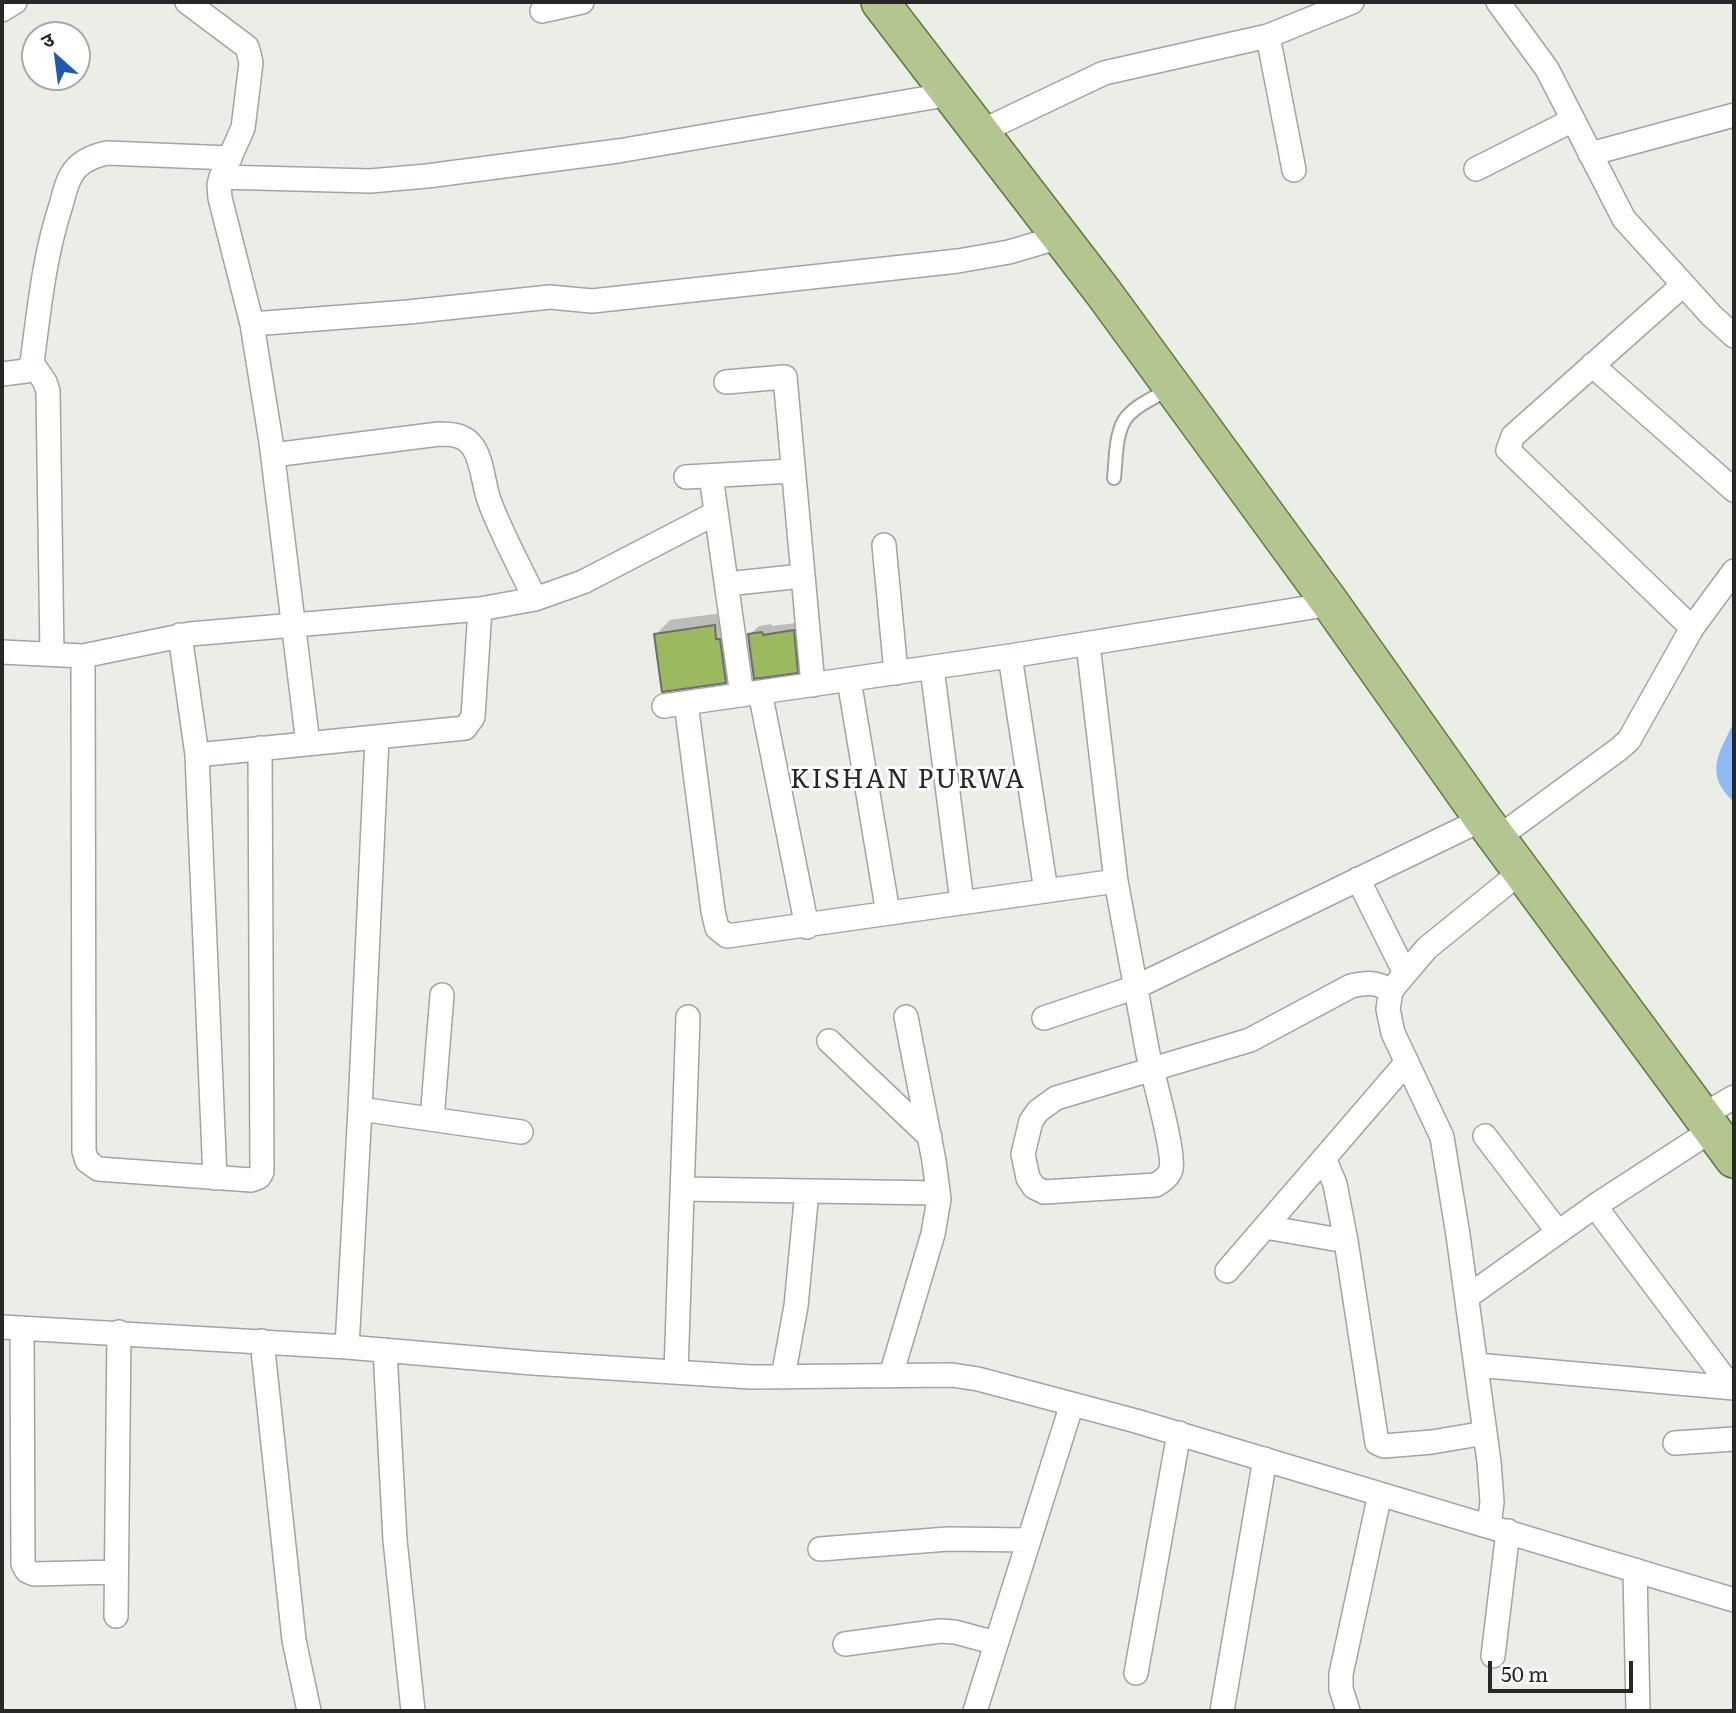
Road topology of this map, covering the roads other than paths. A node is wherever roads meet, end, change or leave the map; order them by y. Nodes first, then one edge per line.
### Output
1 (15, 2) edge
2 (187, 2) edge
3 (582, 2) edge
4 (880, 2) edge
5 (1352, 2) edge
6 (1498, 2) edge
7 (2, 10) edge
8 (542, 11) dead end
9 (1268, 36) junction
10 (951, 94) junction
11 (1734, 115) edge
12 (1573, 120) junction
13 (980, 132) junction
14 (1590, 154) junction
15 (225, 168) junction
16 (1476, 169) dead end
17 (1294, 170) dead end
18 (1060, 237) junction
19 (1683, 285) junction
20 (252, 324) junction
21 (1734, 336) edge
22 (32, 363) junction
23 (1592, 365) junction
24 (2, 374) edge
25 (726, 382) dead end
26 (1172, 387) junction
27 (273, 455) junction
28 (792, 471) junction
29 (711, 476) junction
30 (685, 477) dead end
31 (1114, 478) dead end
32 (1734, 489) edge
33 (716, 513) junction
34 (884, 545) dead end
35 (1734, 571) edge
36 (802, 576) junction
37 (727, 584) junction
38 (535, 599) junction
39 (1331, 604) junction
40 (480, 609) junction
41 (293, 625) junction
42 (1692, 628) junction
43 (180, 635) junction
44 (1088, 644) junction
45 (2, 652) edge
46 (52, 654) junction
47 (83, 656) junction
48 (1010, 656) junction
49 (932, 668) junction
50 (897, 673) junction
51 (849, 680) junction
52 (813, 685) junction
53 (751, 694) junction
54 (377, 738) junction
55 (307, 744) junction
56 (260, 748) junction
57 (197, 755) junction
58 (1491, 828) junction
59 (1523, 870) junction
60 (1358, 879) junction
61 (1116, 881) junction
62 (1046, 891) junction
63 (962, 902) junction
64 (888, 914) junction
65 (807, 926) junction
66 (1398, 983) junction
67 (1136, 987) junction
68 (442, 995) dead end
69 (688, 1017) dead end
70 (906, 1017) dead end
71 (1044, 1018) dead end
72 (829, 1041) dead end
73 (1407, 1062) junction
74 (1152, 1069) junction
75 (1734, 1097) edge
76 (360, 1109) junction
77 (432, 1119) junction
78 (1707, 1123) junction
79 (521, 1132) dead end
80 (1485, 1136) dead end
81 (929, 1137) junction
82 (1324, 1158) junction
83 (1734, 1159) edge
84 (215, 1178) junction
85 (682, 1189) junction
86 (807, 1191) junction
87 (938, 1193) junction
88 (1595, 1206) junction
89 (1265, 1227) junction
90 (1558, 1232) junction
91 (1346, 1241) junction
92 (1227, 1271) dead end
93 (1467, 1297) junction
94 (12, 1327) edge
95 (119, 1332) junction
96 (262, 1341) junction
97 (347, 1347) junction
98 (385, 1350) junction
99 (1476, 1365) junction
100 (676, 1372) junction
101 (891, 1374) junction
102 (783, 1377) junction
103 (1733, 1388) edge
104 (12, 1393) edge
105 (1072, 1404) junction
106 (1179, 1433) junction
107 (1485, 1433) junction
108 (1734, 1439) edge
109 (1675, 1443) dead end
110 (1265, 1459) junction
111 (1380, 1494) junction
112 (1499, 1528) junction
113 (1029, 1540) junction
114 (820, 1549) dead end
115 (1635, 1570) junction
116 (116, 1572) junction
117 (1734, 1600) edge
118 (116, 1616) dead end
119 (996, 1643) junction
120 (845, 1644) dead end
121 (1493, 1656) dead end
122 (1136, 1673) dead end
123 (309, 1711) edge
124 (413, 1711) edge
125 (975, 1711) edge
126 (1222, 1711) edge
127 (1348, 1711) edge
128 (1638, 1711) edge

1 - 7 street
2 - 15 street
3 - 8 street
4 - 10 main road
5 - 9 street
6 - 12 street
9 - 13 street
9 - 17 street
10 - 13 main road
10 - 15 street
11 - 14 street
12 - 14 street
12 - 16 street
13 - 18 main road
14 - 19 street
15 - 20 street
15 - 22 street
18 - 20 street
18 - 26 main road
19 - 21 street
19 - 23 street
20 - 27 street
22 - 24 street
22 - 46 street
23 - 32 street
23 - 42 street
25 - 28 street
26 - 31 lane
26 - 39 main road
27 - 38 street
27 - 41 street
28 - 29 street
28 - 36 street
29 - 30 street
29 - 33 street
33 - 37 street
33 - 38 street
34 - 50 street
35 - 42 street
36 - 37 street
36 - 52 street
37 - 53 street
38 - 40 street
39 - 44 street
39 - 58 main road
40 - 41 street
40 - 54 street
41 - 43 street
41 - 55 street
42 - 58 street
43 - 47 street
43 - 57 street
44 - 48 street
44 - 61 street
45 - 46 street
46 - 47 street
47 - 84 street
48 - 49 street
48 - 62 street
49 - 50 street
49 - 63 street
50 - 51 street
51 - 52 street
51 - 64 street
52 - 53 street
53 - 65 street
53 - 65 street
54 - 55 street
54 - 76 street
55 - 56 street
56 - 57 street
56 - 84 street
57 - 84 street
58 - 59 main road
58 - 60 street
59 - 66 street
59 - 78 main road
60 - 66 street
60 - 67 street
61 - 62 street
61 - 67 street
62 - 63 street
63 - 64 street
64 - 65 street
66 - 73 street
66 - 74 street
67 - 71 street
67 - 74 street
68 - 77 street
69 - 85 street
70 - 81 street
72 - 81 street
73 - 82 street
73 - 93 street
74 - 74 street
75 - 78 street
76 - 77 street
76 - 97 street
77 - 79 street
78 - 83 main road
78 - 88 street
80 - 90 street
81 - 87 street
82 - 89 street
82 - 91 street
85 - 86 street
85 - 100 street
86 - 87 street
86 - 102 street
87 - 101 street
88 - 90 street
88 - 103 street
89 - 91 street
89 - 92 street
90 - 93 street
91 - 107 street
93 - 99 street
94 - 95 street
94 - 104 street
95 - 96 street
95 - 116 street
96 - 97 street
96 - 123 street
97 - 98 street
98 - 100 street
98 - 124 street
99 - 103 street
99 - 107 street
100 - 102 street
101 - 102 street
101 - 105 street
104 - 116 street
105 - 106 street
105 - 113 street
106 - 110 street
106 - 122 street
107 - 112 street
108 - 109 street
110 - 111 street
110 - 126 street
111 - 112 street
111 - 127 street
112 - 115 street
112 - 121 street
113 - 114 street
113 - 119 street
115 - 117 street
115 - 128 street
116 - 118 street
119 - 120 street
119 - 125 street

